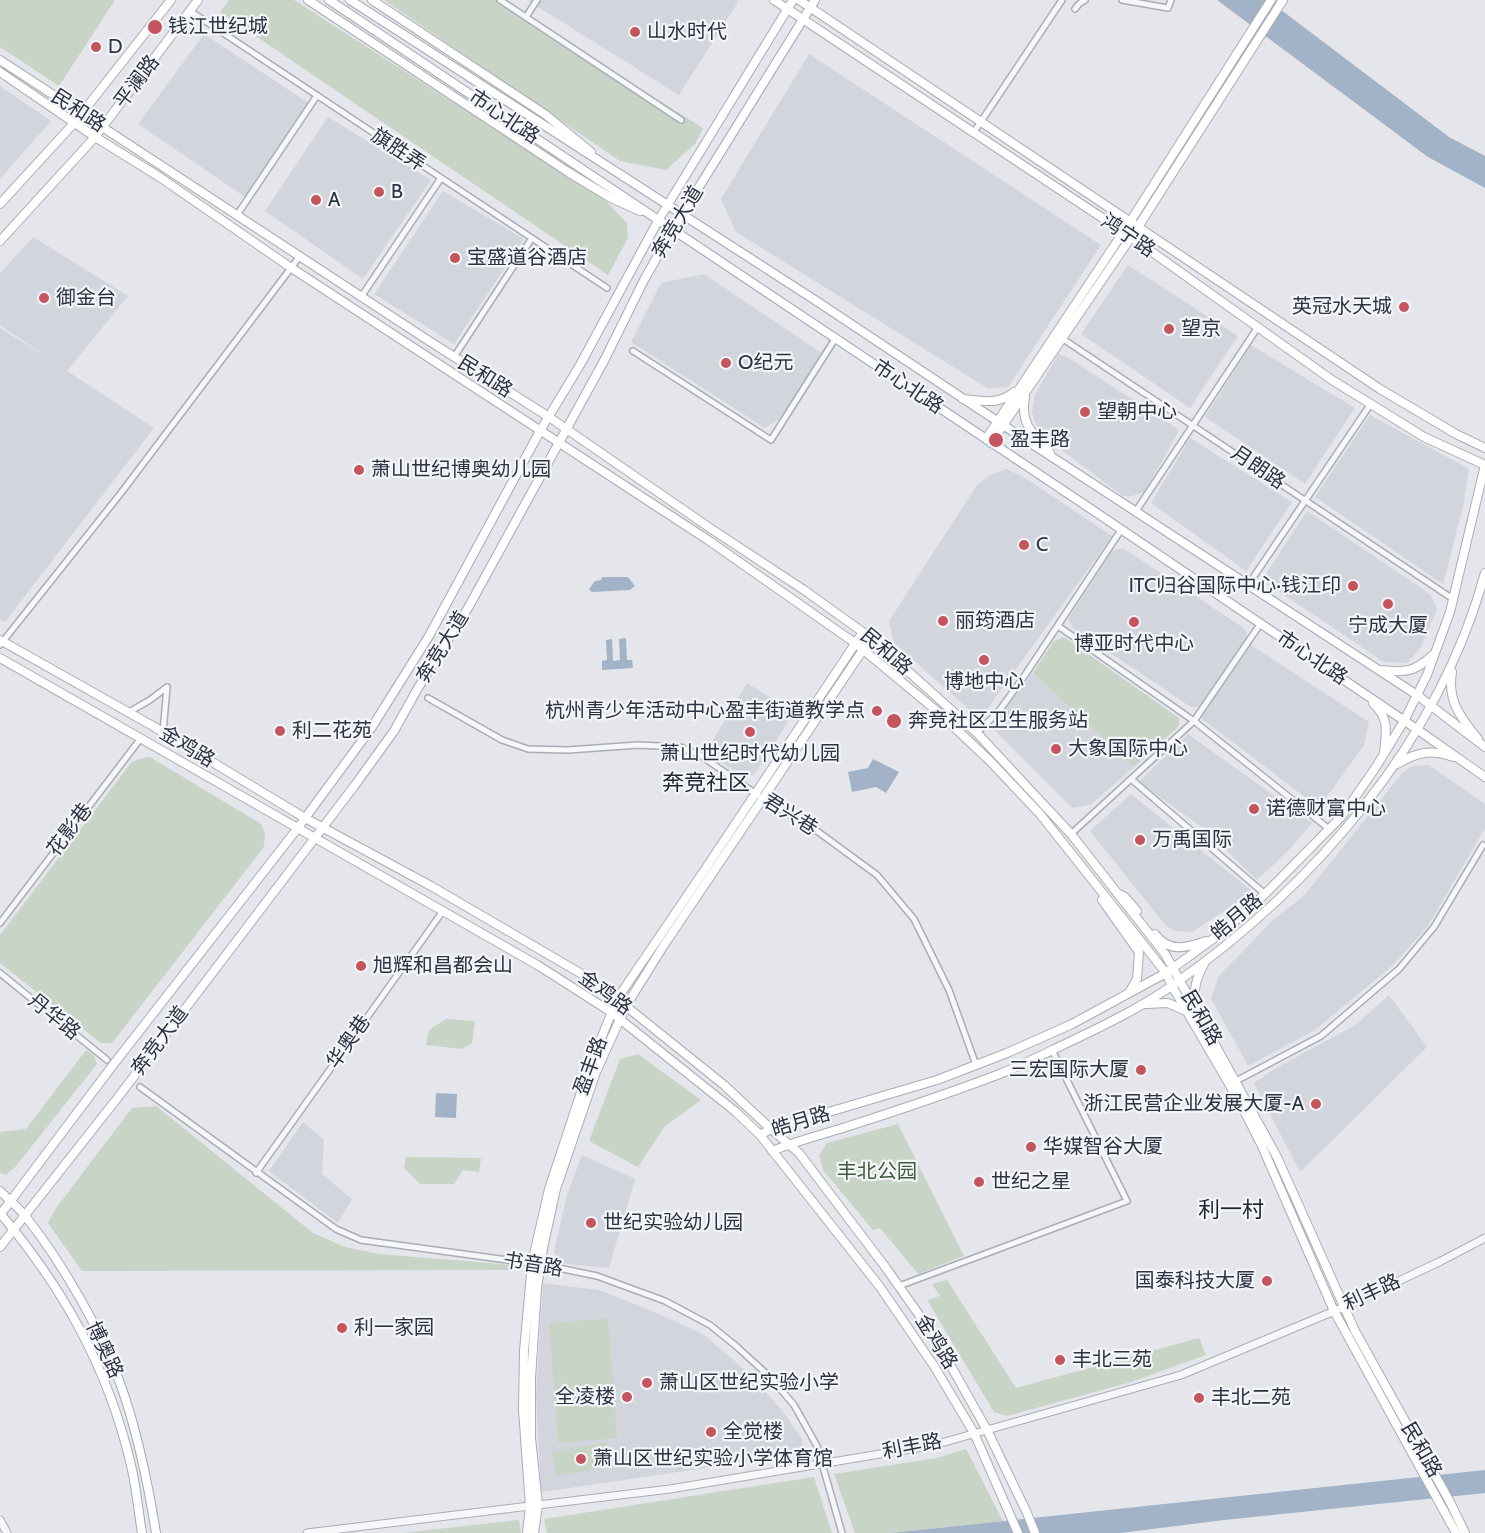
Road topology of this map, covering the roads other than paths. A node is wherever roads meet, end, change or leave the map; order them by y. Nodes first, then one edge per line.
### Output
1 (171, 0) edge
2 (198, 0) edge
3 (308, 0) edge
4 (329, 0) edge
5 (350, 0) edge
6 (372, 0) edge
7 (500, 0) edge
8 (537, 0) edge
9 (774, 0) edge
10 (793, 0) edge
11 (799, 0) edge
12 (815, 0) edge
13 (1062, 0) edge
14 (1085, 0) edge
15 (1122, 0) edge
16 (1171, 0) edge
17 (1271, 0) edge
18 (1283, 0) edge
19 (787, 8) junction
20 (810, 8) junction
21 (1075, 9) dead end
22 (190, 11) junction
23 (526, 17) junction
24 (803, 18) junction
25 (0, 60) edge
26 (0, 72) edge
27 (316, 97) junction
28 (81, 113) junction
29 (681, 120) dead end
30 (75, 122) junction
31 (981, 122) junction
32 (103, 127) junction
33 (974, 132) junction
34 (95, 137) junction
35 (613, 170) junction
36 (441, 178) junction
37 (0, 204) edge
38 (668, 205) junction
39 (682, 214) junction
40 (237, 215) junction
41 (659, 219) junction
42 (1130, 222) junction
43 (1138, 227) junction
44 (673, 229) junction
45 (1123, 232) junction
46 (1131, 237) junction
47 (532, 238) junction
48 (0, 241) edge
49 (300, 256) junction
50 (290, 267) junction
51 (607, 288) dead end
52 (361, 297) junction
53 (1258, 327) junction
54 (835, 339) junction
55 (1063, 339) junction
56 (633, 351) dead end
57 (454, 357) junction
58 (1023, 389) junction
59 (963, 399) junction
60 (1370, 405) junction
61 (549, 417) junction
62 (1000, 423) junction
63 (1192, 424) junction
64 (566, 428) junction
65 (540, 431) junction
66 (988, 441) junction
67 (558, 442) junction
68 (1485, 448) edge
69 (1055, 459) junction
70 (1485, 465) edge
71 (1306, 500) junction
72 (1136, 511) junction
73 (1121, 530) junction
74 (1485, 573) edge
75 (1248, 585) junction
76 (1453, 599) junction
77 (1261, 623) junction
78 (1058, 626) junction
79 (863, 632) junction
80 (871, 638) junction
81 (1, 642) edge
82 (855, 643) junction
83 (864, 650) junction
84 (1435, 653) junction
85 (0, 658) edge
86 (1454, 661) junction
87 (1379, 670) junction
88 (1362, 693) junction
89 (1417, 695) junction
90 (428, 698) dead end
91 (1430, 706) junction
92 (129, 712) junction
93 (1404, 721) junction
94 (1194, 722) junction
95 (1418, 730) junction
96 (163, 732) junction
97 (977, 733) junction
98 (141, 738) junction
99 (1485, 747) edge
100 (1383, 757) junction
101 (1454, 757) junction
102 (1393, 766) junction
103 (1485, 777) edge
104 (1131, 779) junction
105 (759, 796) junction
106 (305, 818) junction
107 (323, 828) junction
108 (297, 829) junction
109 (1329, 829) junction
110 (1071, 834) junction
111 (315, 839) junction
112 (1483, 845) dead end
113 (1094, 882) junction
114 (1114, 891) junction
115 (1265, 894) junction
116 (442, 911) junction
117 (0, 923) edge
118 (1213, 939) junction
119 (1206, 960) junction
120 (1170, 971) junction
121 (0, 973) edge
122 (1180, 980) junction
123 (1172, 986) junction
124 (1130, 992) junction
125 (617, 999) junction
126 (626, 1006) junction
127 (1139, 1006) junction
128 (611, 1012) junction
129 (620, 1018) junction
130 (1191, 1018) junction
131 (1203, 1020) junction
132 (1052, 1050) junction
133 (107, 1060) dead end
134 (976, 1065) junction
135 (1236, 1082) junction
136 (140, 1087) dead end
137 (771, 1129) junction
138 (760, 1135) junction
139 (788, 1144) junction
140 (772, 1151) junction
141 (256, 1173) junction
142 (0, 1191) edge
143 (10, 1201) junction
144 (0, 1214) edge
145 (25, 1215) junction
146 (14, 1230) junction
147 (1485, 1238) edge
148 (0, 1247) edge
149 (536, 1264) junction
150 (899, 1286) junction
151 (1344, 1307) junction
152 (1334, 1311) junction
153 (987, 1430) junction
154 (974, 1433) junction
155 (820, 1464) junction
156 (534, 1505) junction
157 (0, 1520) edge
158 (7, 1533) edge
159 (142, 1533) edge
160 (156, 1533) edge
161 (307, 1533) edge
162 (527, 1533) edge
163 (534, 1533) edge
164 (842, 1533) edge
165 (1018, 1533) edge
166 (1035, 1533) edge
167 (1456, 1533) edge
168 (1465, 1533) edge

1 - 28 main road, 平澜路
2 - 22 main road, 平澜路
3 - 41 main road
4 - 41 main road, 市心北路
5 - 35 main road, 市心北路
6 - 35 main road
7 - 23 street
8 - 23 street
9 - 19 main road, 鸿宁路
10 - 19 main road, 奔竞大道
11 - 20 main road, 鸿宁路
12 - 20 main road, 奔竞大道
13 - 31 street
14 - 21 street
15 - 16 street
17 - 42 main road
18 - 43 main road
19 - 24 main road, 鸿宁路
19 - 38 main road, 奔竞大道
20 - 24 main road, 奔竞大道
20 - 31 main road, 鸿宁路
22 - 27 street, 旗胜弄
22 - 32 main road, 平澜路
23 - 29 street
24 - 33 main road, 鸿宁路
24 - 39 main road, 奔竞大道
25 - 28 main road, 民和路
26 - 30 main road, 民和路
27 - 36 street, 旗胜弄
27 - 40 street
28 - 30 main road, 平澜路
28 - 32 main road, 民和路
30 - 34 main road, 民和路
30 - 37 main road, 平澜路
31 - 33 street
31 - 42 main road, 鸿宁路
32 - 34 main road, 平澜路
32 - 40 main road, 民和路
33 - 45 main road, 鸿宁路
34 - 48 main road, 平澜路
34 - 50 main road, 民和路
35 - 38 main road, 市心北路
36 - 47 street, 旗胜弄
36 - 52 street
38 - 39 main road, 市心北路
38 - 41 main road, 奔竞大道
39 - 44 main road, 奔竞大道
39 - 59 main road, 市心北路
40 - 49 main road, 民和路
41 - 44 main road, 市心北路
41 - 61 main road, 奔竞大道
42 - 43 main road, 鸿宁路
42 - 45 main road
43 - 46 main road
43 - 68 main road, 鸿宁路
44 - 54 main road, 市心北路
44 - 64 main road, 奔竞大道
45 - 46 main road, 鸿宁路
45 - 58 main road
46 - 53 main road, 鸿宁路
46 - 55 main road
47 - 51 street, 旗胜弄
47 - 57 street
49 - 50 street
49 - 52 main road, 民和路
50 - 65 main road, 民和路
50 - 81 street
52 - 57 main road, 民和路
53 - 60 main road, 鸿宁路
53 - 63 street
54 - 56 street
54 - 66 main road, 市心北路
55 - 58 main road
55 - 63 street, 月朗路
57 - 61 main road, 民和路
58 - 59 main road
58 - 62 main road
58 - 69 main road
59 - 62 main road, 市心北路
60 - 70 main road, 鸿宁路
60 - 71 street
61 - 64 main road, 民和路
61 - 65 main road, 奔竞大道
62 - 66 main road
62 - 69 main road, 市心北路
63 - 71 street, 月朗路
63 - 72 street
64 - 67 main road, 奔竞大道
64 - 79 main road, 民和路
65 - 67 main road, 民和路
65 - 106 main road, 奔竞大道
66 - 73 main road, 市心北路
67 - 82 main road, 民和路
67 - 107 main road, 奔竞大道
69 - 72 main road, 市心北路
70 - 76 main road, 皓月路
71 - 75 street
71 - 76 street, 月朗路
72 - 75 main road, 市心北路
73 - 77 main road, 市心北路
73 - 78 street
74 - 86 main road, 皓月路
75 - 87 main road, 市心北路
76 - 84 main road, 皓月路
77 - 88 main road, 市心北路
77 - 94 street
78 - 94 street
78 - 97 street
79 - 80 main road, 民和路
79 - 82 main road, 盈丰路
80 - 83 main road, 盈丰路
80 - 97 main road, 民和路
81 - 92 main road, 金鸡路
82 - 83 main road, 民和路
82 - 105 main road, 盈丰路
83 - 105 main road, 盈丰路
83 - 113 main road, 民和路
84 - 87 main road
84 - 89 main road, 皓月路
85 - 98 main road, 金鸡路
86 - 91 main road, 皓月路
86 - 99 main road
87 - 89 main road, 市心北路
88 - 93 main road, 市心北路
88 - 100 main road
89 - 91 main road, 市心北路
89 - 93 main road, 皓月路
90 - 105 street, 君兴巷
91 - 95 main road, 皓月路
91 - 99 main road, 市心北路
92 - 96 main road, 金鸡路
92 - 96 street
93 - 95 main road, 市心北路
93 - 100 main road, 皓月路
94 - 104 street
94 - 109 street
95 - 101 main road, 市心北路
95 - 102 main road, 皓月路
96 - 106 main road, 金鸡路
97 - 110 main road, 民和路
98 - 108 main road, 金鸡路
98 - 117 street, 花影巷
100 - 109 main road, 皓月路
101 - 102 main road
101 - 103 main road, 市心北路
102 - 119 main road, 皓月路
104 - 110 street
104 - 115 street
105 - 125 main road, 盈丰路
105 - 126 main road, 盈丰路
105 - 134 street, 君兴巷
106 - 107 main road, 金鸡路
106 - 108 main road, 奔竞大道
107 - 111 main road, 奔竞大道
107 - 125 main road, 金鸡路
108 - 111 main road, 金鸡路
108 - 143 main road, 奔竞大道
109 - 115 main road, 皓月路
110 - 114 main road, 民和路
111 - 116 main road, 金鸡路
111 - 145 main road, 奔竞大道
112 - 135 street
113 - 120 main road, 民和路
113 - 124 main road
114 - 118 main road
114 - 120 main road, 民和路
115 - 118 main road, 皓月路
116 - 128 main road, 金鸡路
116 - 141 street, 华奥巷
118 - 120 main road, 皓月路
119 - 122 main road, 皓月路
119 - 131 main road
120 - 122 main road, 民和路
120 - 123 main road, 民和路
120 - 124 main road, 皓月路
121 - 133 street, 丹华路
122 - 123 main road, 皓月路
122 - 131 main road, 民和路
123 - 127 main road, 皓月路
123 - 130 main road, 民和路
124 - 134 main road, 皓月路
125 - 126 main road, 金鸡路
125 - 128 main road, 盈丰路
126 - 129 main road, 盈丰路
126 - 137 main road, 金鸡路
127 - 130 main road
127 - 132 main road, 皓月路
128 - 129 main road, 金鸡路
128 - 149 main road, 盈丰路
129 - 138 main road, 金鸡路
129 - 149 main road, 盈丰路
130 - 152 main road, 民和路
131 - 135 main road, 民和路
132 - 139 main road, 皓月路
132 - 150 street
134 - 137 main road, 皓月路
135 - 151 main road, 民和路
136 - 141 street, 书音路
137 - 138 main road, 皓月路
137 - 139 main road, 金鸡路
138 - 140 main road, 金鸡路
139 - 140 main road, 皓月路
139 - 150 main road, 金鸡路
140 - 154 main road, 金鸡路
141 - 149 street, 书音路
142 - 143 main road, 博奥路
143 - 144 main road, 奔竞大道
143 - 145 main road, 博奥路
144 - 146 main road, 博奥路
145 - 146 main road, 奔竞大道
145 - 160 main road, 博奥路
146 - 148 main road, 奔竞大道
146 - 159 main road, 博奥路
147 - 151 street, 利丰路
149 - 155 street, 书音路
149 - 156 main road, 盈丰路
150 - 153 main road, 金鸡路
151 - 152 street, 利丰路
151 - 168 main road, 民和路
152 - 153 street, 利丰路
152 - 167 main road, 民和路
153 - 154 street, 利丰路
153 - 166 main road, 金鸡路
154 - 155 street, 利丰路
154 - 165 main road, 金鸡路
155 - 156 street, 利丰路
155 - 164 street, 书音路
156 - 161 street, 利丰路
156 - 162 main road, 盈丰路
156 - 163 main road, 盈丰路
157 - 158 street

